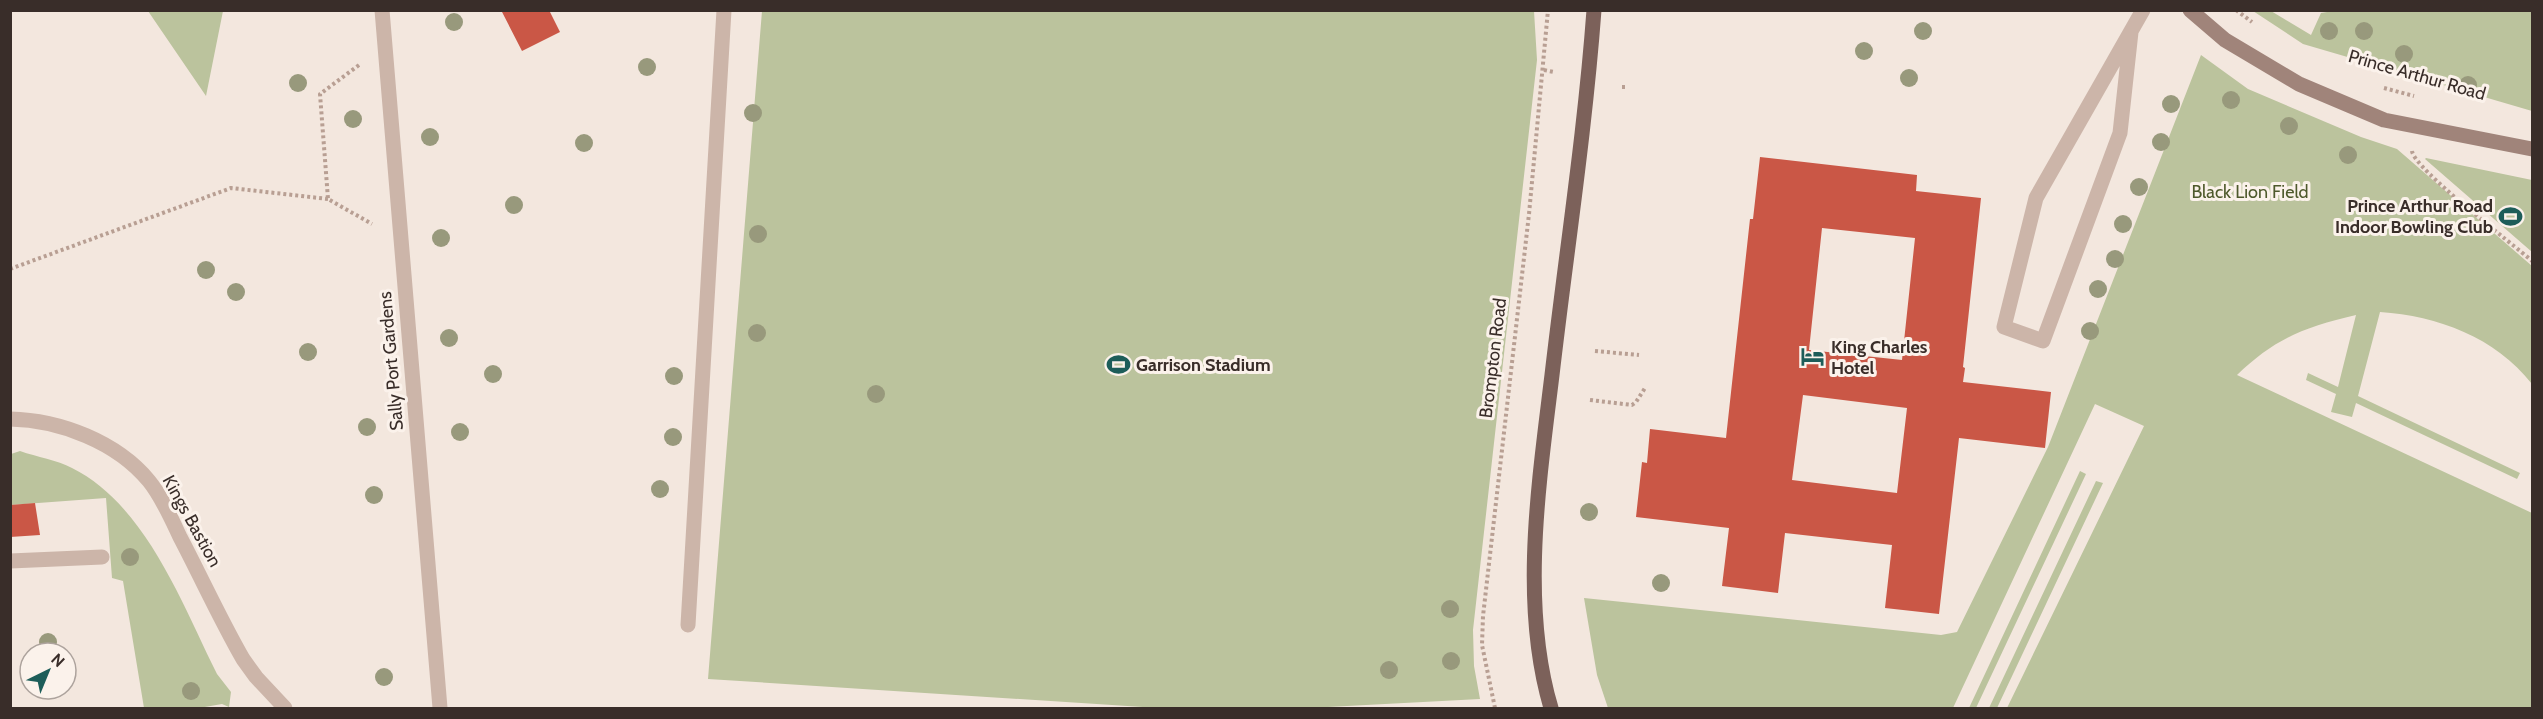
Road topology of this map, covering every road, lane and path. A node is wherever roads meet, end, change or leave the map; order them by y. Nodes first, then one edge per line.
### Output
1 (382, 10) edge
2 (724, 10) edge
3 (1548, 10) edge
4 (1594, 10) edge
5 (2143, 10) edge
6 (2190, 10) edge
7 (2236, 10) edge
8 (2254, 24) dead end
9 (2131, 32) junction
10 (385, 48) junction
11 (1544, 70) junction
12 (1554, 72) dead end
13 (2380, 87) dead end
14 (2426, 99) dead end
15 (2532, 149) edge
16 (2412, 150) dead end
17 (328, 200) junction
18 (401, 240) junction
19 (2532, 261) edge
20 (10, 269) edge
21 (1595, 351) dead end
22 (1639, 355) dead end
23 (1645, 388) dead end
24 (1590, 400) dead end
25 (10, 419) edge
26 (102, 557) dead end
27 (10, 561) edge
28 (688, 625) dead end
29 (285, 708) edge
30 (440, 708) edge
31 (1495, 708) edge
32 (1551, 708) edge

1 - 10 street, Sally Port Gardens
2 - 28 street
3 - 11 path, Brompton Road
4 - 32 main road
5 - 9 street
6 - 15 main road
7 - 8 path
9 - 9 street
10 - 17 path
10 - 18 street, Sally Port Gardens
11 - 12 path
11 - 31 path, Brompton Road
13 - 14 path, Prince Arthur Road
16 - 19 path
17 - 18 path
17 - 20 path
18 - 30 street, Sally Port Gardens
21 - 22 path
23 - 24 path
25 - 29 street, Kings Bastion
26 - 27 street

